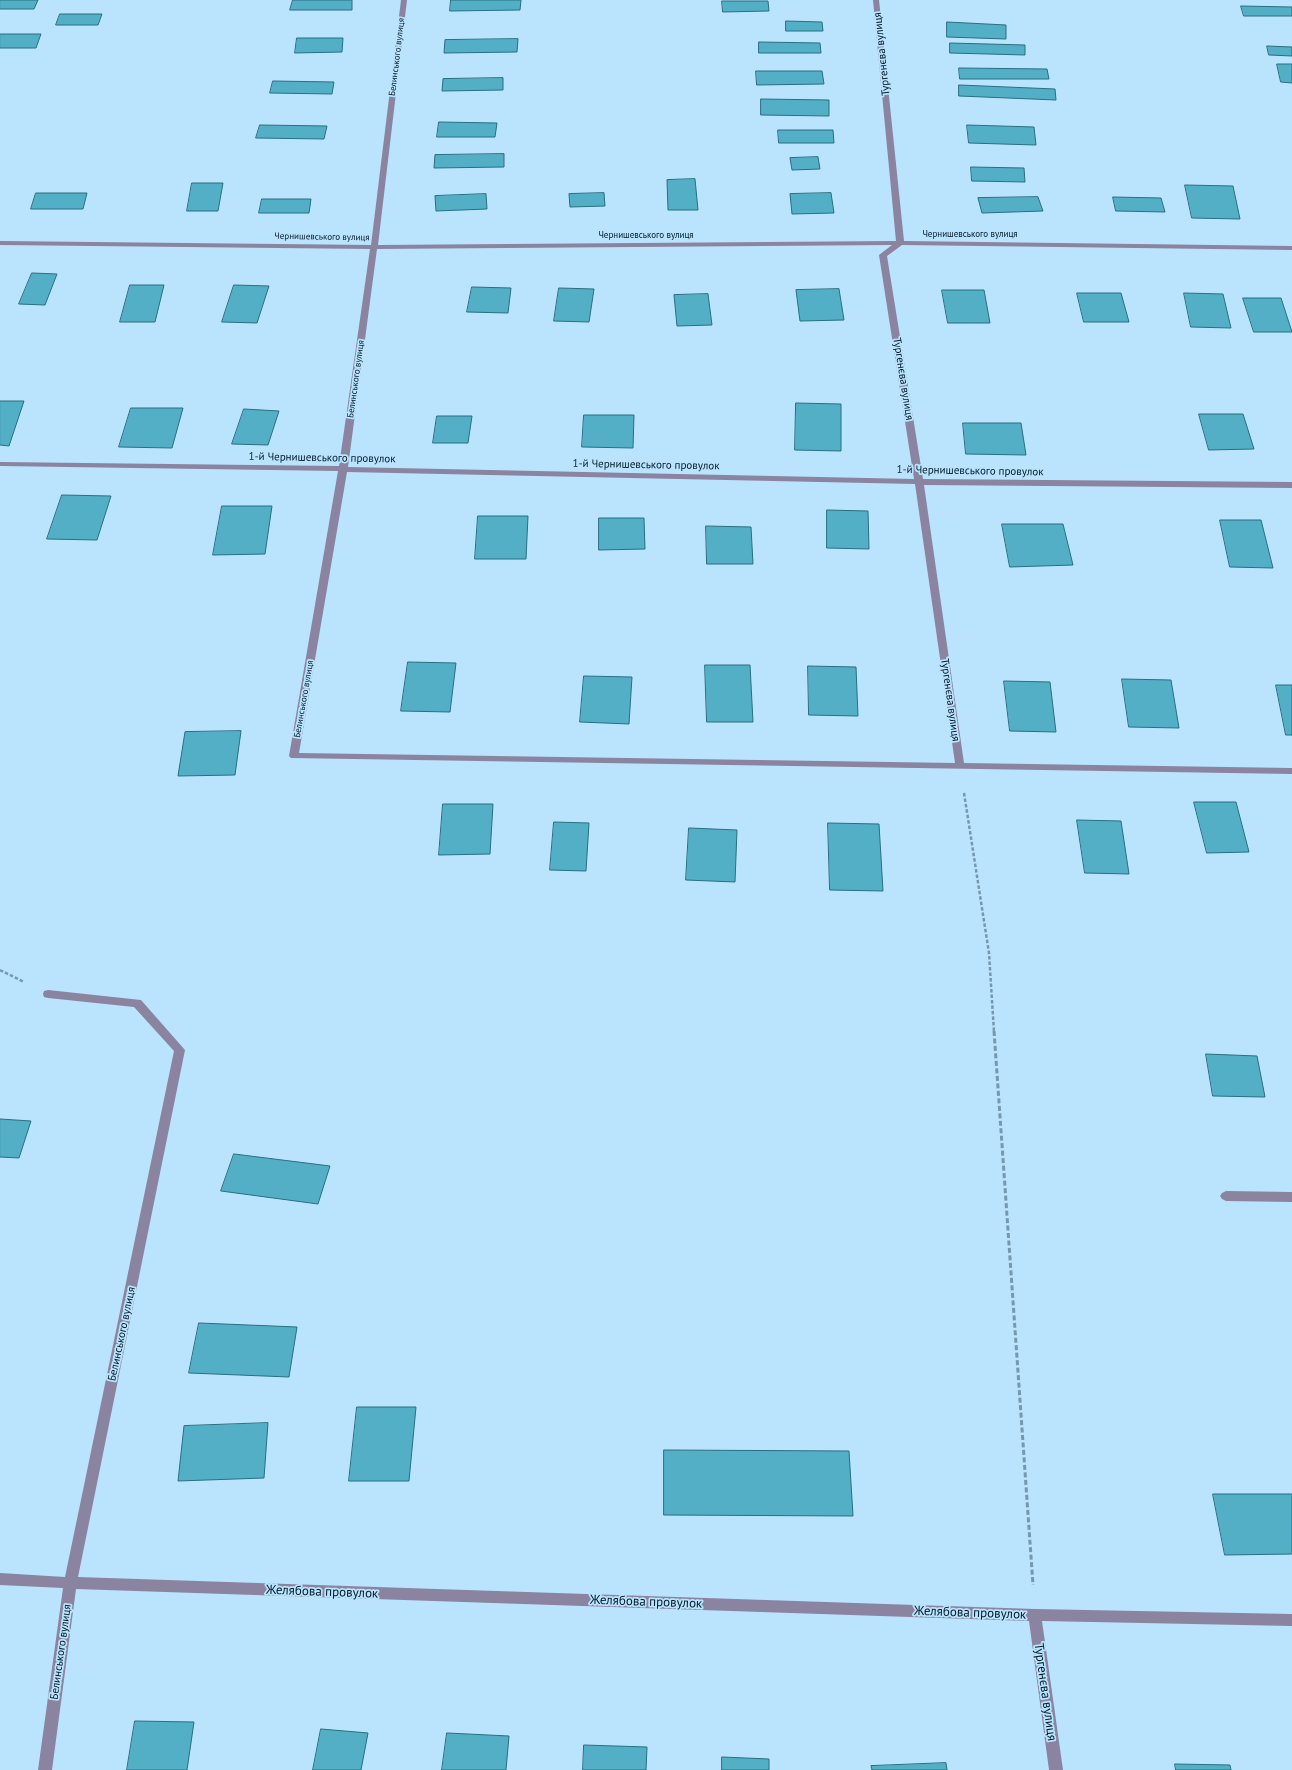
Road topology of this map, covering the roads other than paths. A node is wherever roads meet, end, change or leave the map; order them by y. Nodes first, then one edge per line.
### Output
1 (404, 0) edge
2 (876, 0) edge
3 (0, 243) edge
4 (900, 243) junction
5 (374, 247) junction
6 (1292, 248) edge
7 (0, 464) edge
8 (343, 469) junction
9 (920, 482) junction
10 (1292, 485) edge
11 (960, 766) junction
12 (1292, 771) edge
13 (48, 994) dead end
14 (1226, 1196) dead end
15 (1292, 1198) edge
16 (0, 1579) edge
17 (70, 1583) junction
18 (1035, 1615) junction
19 (1292, 1620) edge
20 (45, 1770) edge
21 (1056, 1770) edge

1 - 5 street, Белинського вулиця
2 - 4 street, Тургенєва вулиця
3 - 5 street, Чернишевського вулиця
4 - 5 street, Чернишевського вулиця
4 - 6 street, Чернишевського вулиця
4 - 9 street, Тургенєва вулиця
5 - 8 street, Белинського вулиця
7 - 8 street, 1-й Чернишевського провулок
8 - 9 street, 1-й Чернишевського провулок
8 - 11 street, Белинського вулиця
9 - 10 street, 1-й Чернишевського провулок
9 - 11 street, Тургенєва вулиця
11 - 12 street
13 - 17 street, Белинського вулиця
14 - 15 street
16 - 17 street, Желябова провулок
17 - 18 street, Желябова провулок
17 - 20 street, Белинського вулиця
18 - 19 street, Желябова провулок
18 - 21 street, Тургенєва вулиця

